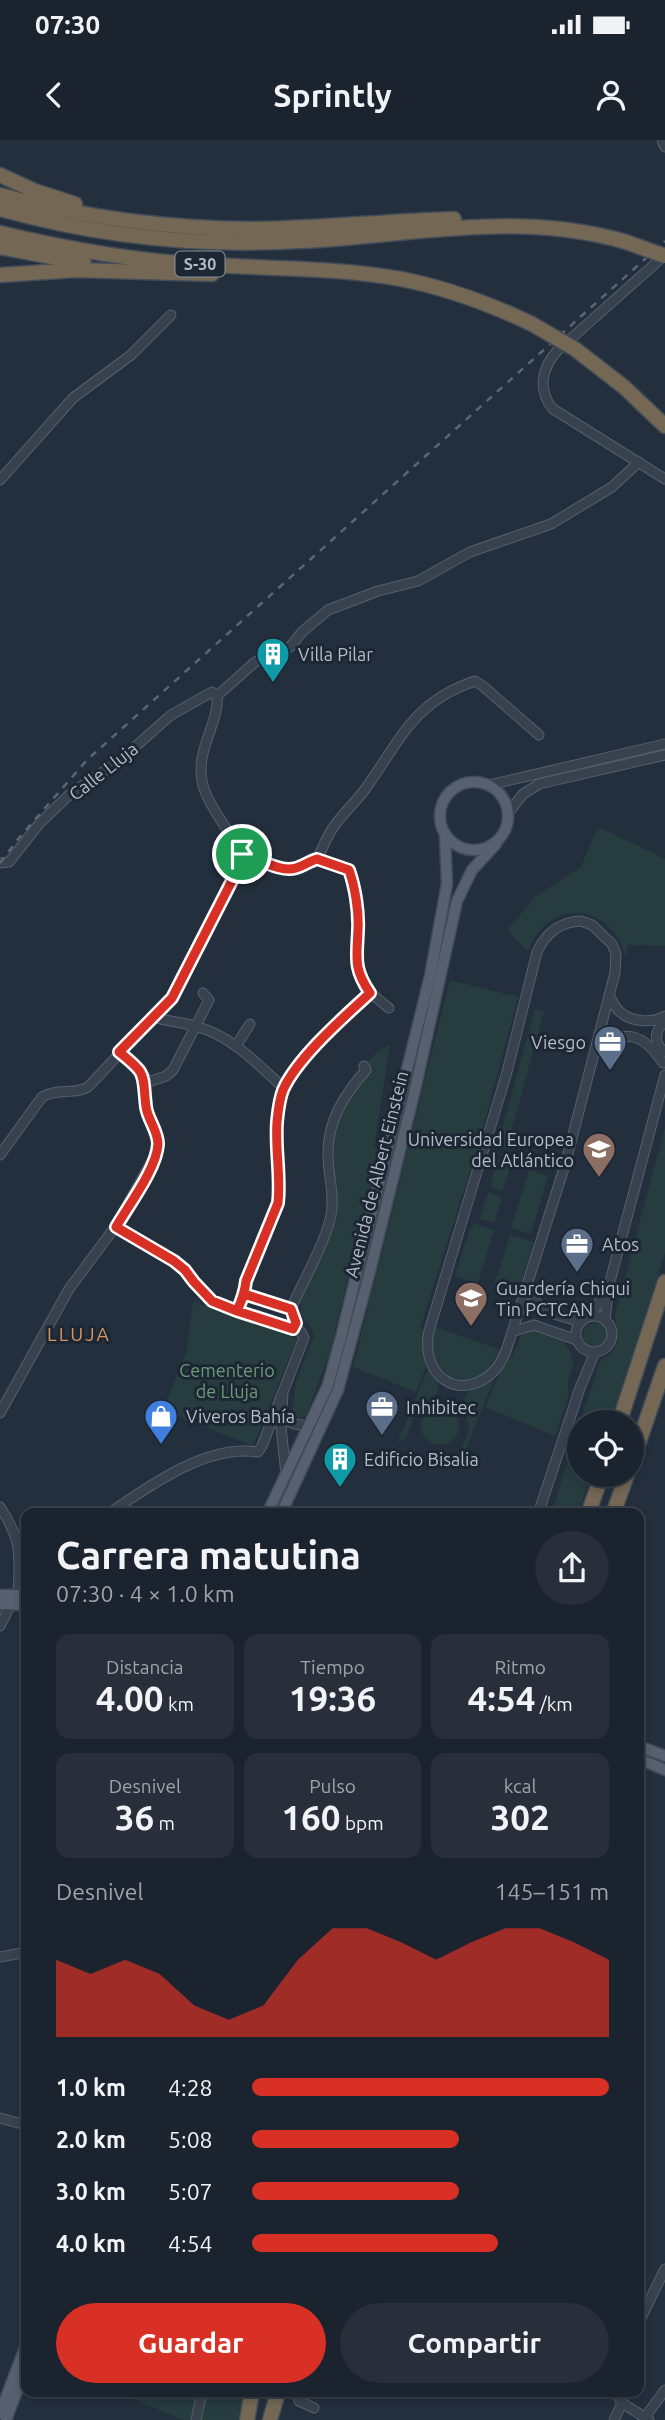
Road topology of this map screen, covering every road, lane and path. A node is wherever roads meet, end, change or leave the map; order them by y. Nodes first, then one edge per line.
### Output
1 (662, 140) edge
2 (665, 147) edge
3 (0, 175) edge
4 (0, 195) edge
5 (0, 209) edge
6 (154, 224) junction
7 (0, 233) edge
8 (594, 234) junction
9 (0, 247) edge
10 (665, 256) edge
11 (186, 273) junction
12 (0, 275) edge
13 (402, 280) junction
14 (171, 315) dead end
15 (665, 426) edge
16 (639, 462) junction
17 (0, 480) edge
18 (665, 480) edge
19 (217, 696) junction
20 (539, 735) dead end
21 (665, 744) edge
22 (665, 755) edge
23 (489, 785) junction
24 (509, 811) junction
25 (445, 836) junction
26 (496, 844) junction
27 (242, 854) junction
28 (317, 859) junction
29 (0, 863) edge
30 (203, 993) dead end
31 (370, 993) junction
32 (609, 995) junction
33 (389, 1008) dead end
34 (665, 1016) edge
35 (154, 1017) junction
36 (665, 1022) edge
37 (250, 1024) dead end
38 (195, 1026) junction
39 (598, 1043) junction
40 (236, 1046) junction
41 (663, 1051) edge
42 (119, 1052) junction
43 (663, 1063) junction
44 (364, 1066) dead end
45 (665, 1075) edge
46 (145, 1083) junction
47 (284, 1088) junction
48 (0, 1155) edge
49 (116, 1227) junction
50 (665, 1282) edge
51 (609, 1285) junction
52 (528, 1287) junction
53 (244, 1294) junction
54 (291, 1309) junction
55 (237, 1311) junction
56 (591, 1316) junction
57 (605, 1320) junction
58 (581, 1322) junction
59 (293, 1329) junction
60 (514, 1331) junction
61 (577, 1340) junction
62 (595, 1352) junction
63 (665, 1367) edge
64 (283, 1392) junction
65 (283, 1407) junction
66 (623, 1410) edge
67 (0, 1413) edge
68 (310, 1426) junction
69 (644, 1428) edge
70 (286, 1475) junction
71 (598, 1487) edge
72 (623, 1487) edge
73 (0, 1507) edge
74 (117, 1508) edge
75 (270, 1508) edge
76 (284, 1508) edge
77 (540, 1508) edge
78 (590, 1508) edge
79 (615, 1508) edge
80 (21, 1566) edge
81 (21, 1580) edge
82 (0, 1595) edge
83 (14, 1599) edge
84 (0, 1626) edge
85 (644, 1748) edge
86 (665, 1756) edge
87 (644, 1761) edge
88 (665, 1770) edge
89 (21, 1953) edge
90 (0, 1957) edge
91 (0, 2118) edge
92 (21, 2124) edge
93 (665, 2270) edge
94 (644, 2312) edge
95 (21, 2358) edge
96 (21, 2380) edge
97 (665, 2390) edge
98 (201, 2397) edge
99 (251, 2397) edge
100 (277, 2397) edge
101 (298, 2397) edge
102 (618, 2397) edge
103 (622, 2403) junction
104 (314, 2409) dead end
105 (0, 2413) edge
106 (647, 2419) edge
107 (6, 2420) edge
108 (196, 2420) edge
109 (247, 2420) edge
110 (270, 2420) edge
111 (614, 2420) edge

1 - 2 street
3 - 6 highway
4 - 6 highway
5 - 8 highway, S-30
6 - 8 highway
7 - 13 highway, S-30
8 - 10 highway, S-30, bridge
9 - 11 highway
10 - 16 street
11 - 12 highway
11 - 13 highway
13 - 15 highway, S-30, bridge
14 - 17 street
16 - 18 street
16 - 19 street, Calle Lluja
19 - 27 street
19 - 29 street, Calle Lluja
20 - 28 street
21 - 23 street
22 - 24 street
23 - 24 main road
23 - 25 main road
24 - 26 main road
25 - 26 main road
25 - 68 main road, Avenida de Albert Einstein
26 - 76 main road, Avenida de Albert Einstein
27 - 28 street
27 - 35 street
28 - 31 street
30 - 38 street
31 - 33 street
31 - 47 street
32 - 34 street
32 - 39 street
32 - 60 street
35 - 38 street
35 - 42 street
36 - 41 street
37 - 40 street
38 - 40 street
38 - 46 street
39 - 43 street
39 - 52 street
40 - 47 street
41 - 43 street
42 - 46 street
42 - 48 street
43 - 45 street
44 - 54 street
45 - 51 street
46 - 49 street
47 - 53 street
49 - 55 street
49 - 67 street
50 - 66 highway
51 - 56 street
51 - 57 street
52 - 58 street
52 - 60 street
53 - 54 street
53 - 55 street
54 - 59 street
55 - 59 street
56 - 57 street
56 - 58 street
57 - 62 street
58 - 61 street
59 - 64 street
60 - 61 street
61 - 62 street
62 - 77 street
63 - 69 highway
64 - 65 street
64 - 74 street
65 - 68 street
65 - 70 street
68 - 70 main road, Avenida de Albert Einstein
70 - 75 main road, Avenida de Albert Einstein
71 - 78 highway
72 - 79 highway
73 - 80 street
81 - 83 street
82 - 83 main road
83 - 84 street
85 - 86 main road
87 - 88 main road
89 - 90 street
91 - 92 street
93 - 94 street
95 - 105 main road
96 - 107 main road
97 - 106 street
98 - 108 street
99 - 109 highway
100 - 110 highway
101 - 104 street
102 - 103 street
103 - 106 street
103 - 111 street

